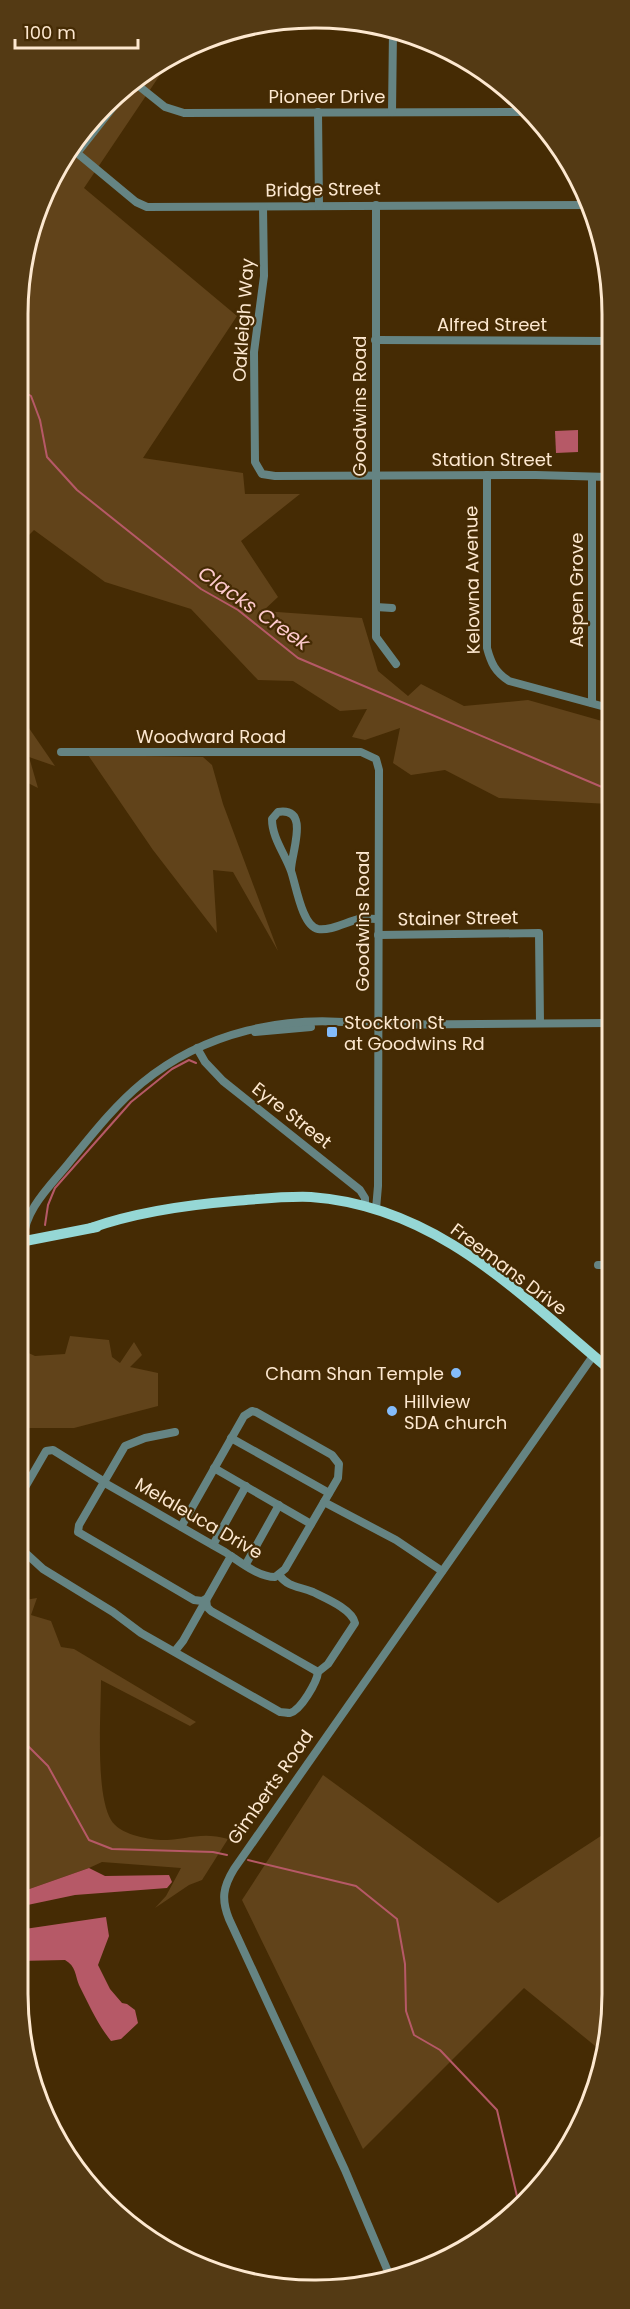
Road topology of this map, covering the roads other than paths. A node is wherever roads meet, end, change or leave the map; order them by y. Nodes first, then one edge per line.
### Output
1 (393, 39) edge
2 (141, 88) edge
3 (318, 112) junction
4 (392, 112) junction
5 (518, 112) edge
6 (78, 154) edge
7 (376, 205) junction
8 (580, 205) edge
9 (319, 206) junction
10 (263, 207) junction
11 (375, 340) junction
12 (602, 341) edge
13 (258, 471) joint
14 (487, 475) junction
15 (376, 477) junction
16 (592, 477) junction
17 (602, 477) edge
18 (376, 607) junction
19 (392, 608) dead end
20 (396, 663) dead end
21 (592, 703) junction
22 (602, 706) edge
23 (61, 752) dead end
24 (361, 752) joint
25 (291, 870) junction
26 (378, 919) junction
27 (378, 935) junction
28 (540, 1023) junction
29 (602, 1023) edge
30 (379, 1024) junction
31 (197, 1048) junction
32 (370, 1208) junction
33 (28, 1221) edge
34 (28, 1240) edge
35 (598, 1265) dead end
36 (602, 1265) edge
37 (593, 1356) junction
38 (602, 1363) edge
39 (175, 1432) dead end
40 (231, 1438) junction
41 (214, 1468) junction
42 (28, 1482) edge
43 (103, 1482) junction
44 (246, 1486) junction
45 (327, 1497) junction
46 (279, 1505) junction
47 (312, 1524) junction
48 (181, 1527) junction
49 (213, 1545) junction
50 (28, 1554) edge
51 (231, 1556) junction
52 (246, 1564) junction
53 (442, 1571) junction
54 (279, 1575) junction
55 (206, 1599) junction
56 (175, 1651) junction
57 (318, 1672) junction
58 (388, 2271) edge

1 - 4 street
2 - 3 street, Pioneer Drive
3 - 4 street, Pioneer Drive
3 - 9 street
4 - 5 street, Pioneer Drive
6 - 10 street, Bridge Street
7 - 8 street, Bridge Street
7 - 9 street, Bridge Street
7 - 11 street, Goodwins Road
9 - 10 street, Bridge Street
10 - 13 street, Oakleigh Way
11 - 12 street, Alfred Street
11 - 15 street, Goodwins Road
13 - 15 street, Station Street
14 - 15 street, Station Street
14 - 16 street, Station Street
14 - 21 street, Kelowna Avenue
15 - 18 street, Goodwins Road
16 - 17 street, Station Street
16 - 21 street, Aspen Grove
18 - 19 street
18 - 20 street, Goodwins Road
21 - 22 street, Kelowna Avenue
23 - 24 street, Woodward Road
24 - 26 street, Goodwins Road
25 - 25 street
25 - 26 street
26 - 27 street, Goodwins Road
27 - 28 street, Stainer Street
27 - 30 street, Goodwins Road
28 - 29 street
28 - 30 street
30 - 31 street
30 - 32 street, Goodwins Road
31 - 32 street, Eyre Street
31 - 33 street
32 - 34 main road, Freemans Drive
32 - 37 main road, Freemans Drive
35 - 36 street
37 - 38 main road, Freemans Drive
37 - 53 street, Gimberts Road
39 - 43 street
40 - 41 street
40 - 45 street
40 - 45 street
41 - 44 street
41 - 48 street
42 - 43 street, Melaleuca Drive
43 - 48 street, Melaleuca Drive
43 - 55 street
44 - 46 street
44 - 49 street
45 - 47 street
45 - 53 street
46 - 47 street
46 - 52 street
47 - 54 street
48 - 49 street, Melaleuca Drive
49 - 51 street, Melaleuca Drive
50 - 56 street
51 - 52 street, Melaleuca Drive
51 - 55 street
52 - 54 street, Melaleuca Drive
53 - 58 street, Gimberts Road
54 - 57 street, Melaleuca Drive
55 - 56 street
55 - 57 street
56 - 57 street

